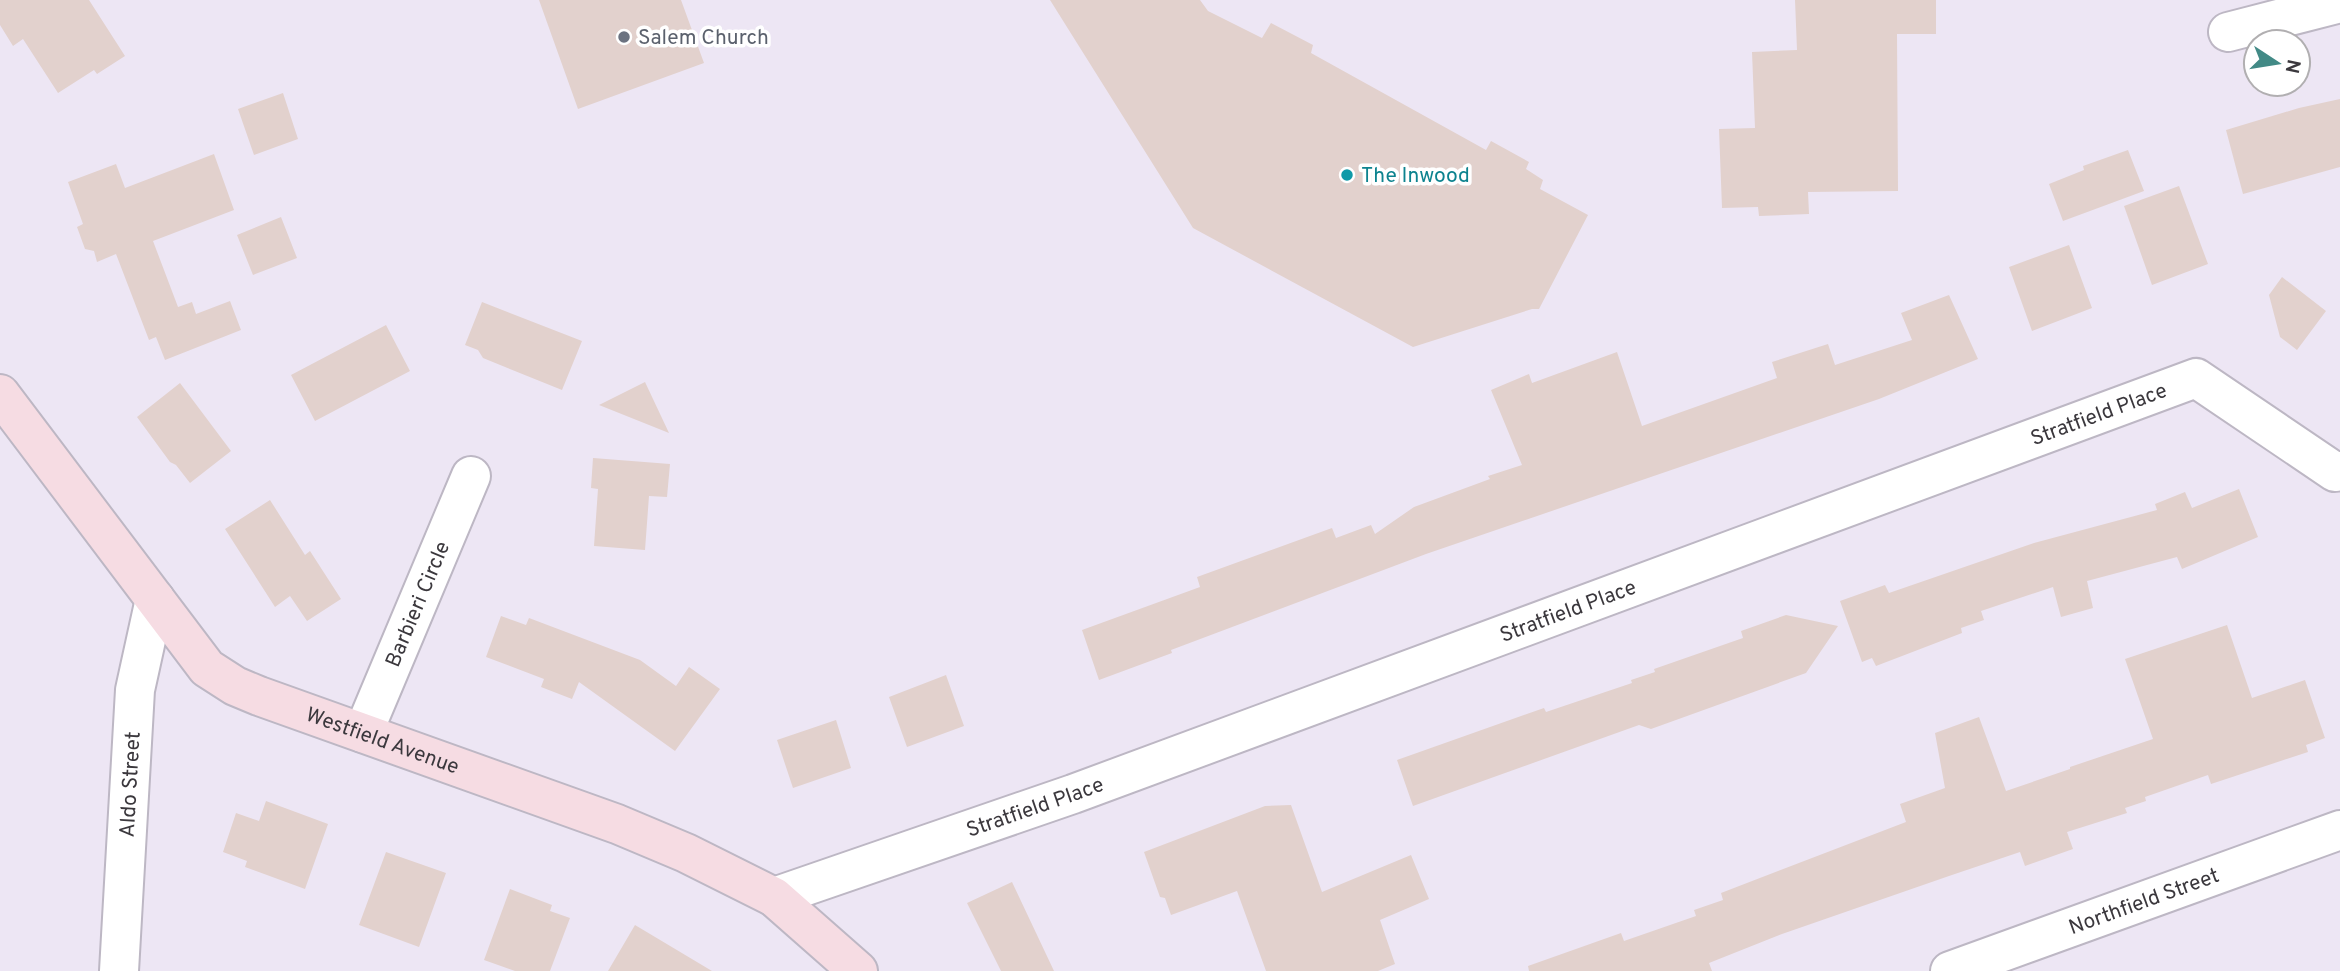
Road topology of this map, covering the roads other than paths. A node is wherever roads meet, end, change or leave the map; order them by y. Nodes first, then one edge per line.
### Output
1 (2340, 4) edge
2 (2228, 32) dead end
3 (0, 394) edge
4 (2340, 471) edge
5 (471, 476) dead end
6 (155, 599) junction
7 (363, 733) junction
8 (2340, 830) edge
9 (774, 897) junction
10 (2033, 957) edge
11 (119, 971) edge
12 (859, 971) edge
13 (1950, 971) edge

1 - 2 street
3 - 6 street, Westfield Avenue
4 - 9 street, Stratfield Place
5 - 7 street, Barbieri Circle
6 - 7 street, Westfield Avenue
6 - 11 street, Aldo Street
7 - 9 street, Westfield Avenue
8 - 10 street, Northfield Street
9 - 12 street, Westfield Avenue
10 - 13 street, Northfield Street

